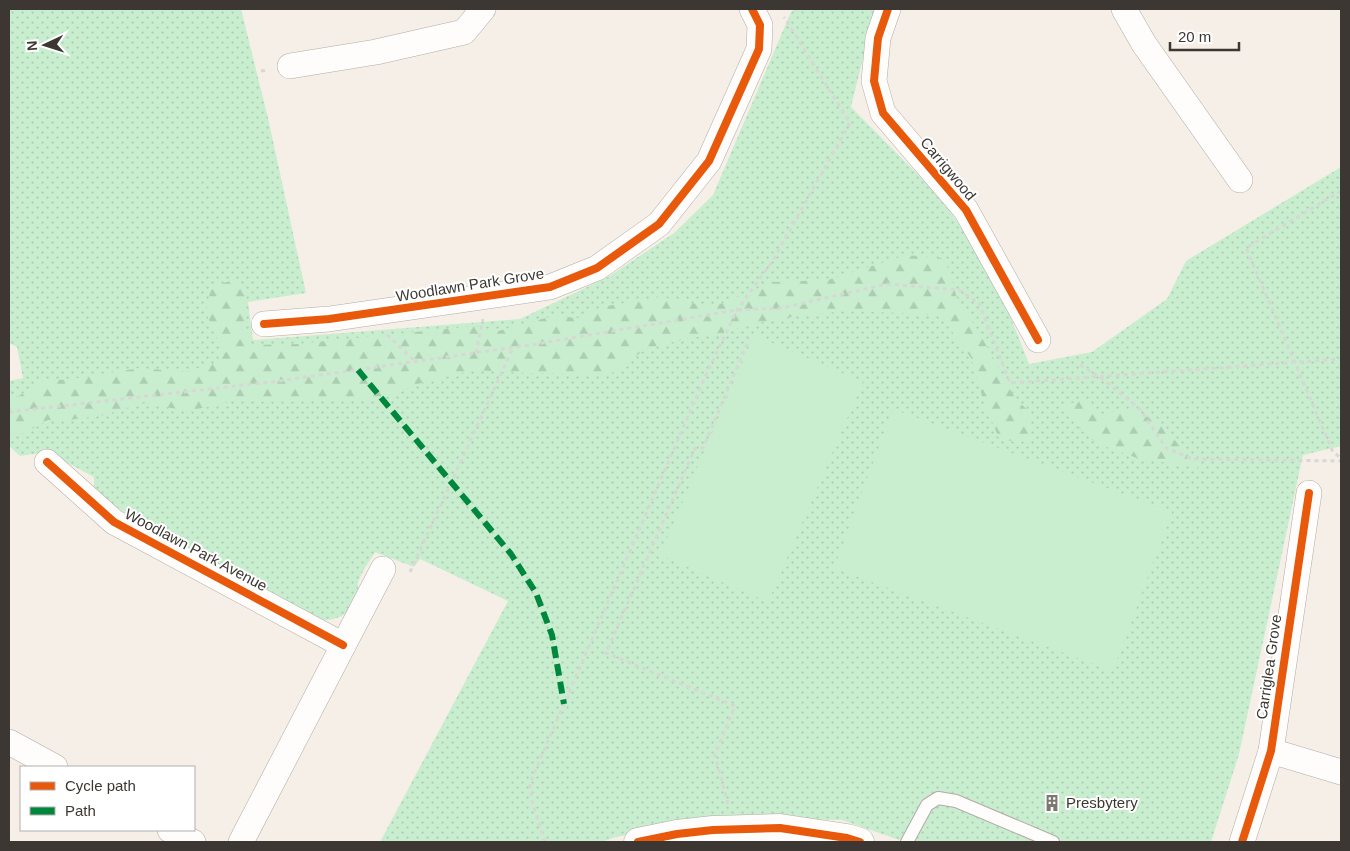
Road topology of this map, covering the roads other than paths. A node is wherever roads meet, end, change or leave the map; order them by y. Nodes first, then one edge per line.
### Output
1 (483, 9) edge
2 (752, 9) edge
3 (888, 9) edge
4 (1124, 9) edge
5 (290, 66) dead end
6 (1240, 180) dead end
7 (264, 324) dead end
8 (1038, 340) dead end
9 (47, 462) dead end
10 (1309, 492) dead end
11 (383, 569) dead end
12 (343, 645) junction
13 (9, 742) edge
14 (1271, 752) junction
15 (53, 766) edge
16 (1341, 772) edge
17 (172, 831) edge
18 (193, 842) edge
19 (242, 842) edge
20 (639, 842) edge
21 (860, 842) edge
22 (907, 842) edge
23 (1053, 842) edge
24 (1242, 842) edge

1 - 5 street
2 - 7 street, Woodlawn Park Grove
3 - 8 street, Carrigwood
4 - 6 street
9 - 12 street, Woodlawn Park Avenue
10 - 14 street, Carriglea Grove
11 - 12 street
12 - 19 street
13 - 15 street
14 - 16 street
14 - 24 street, Carriglea Grove
17 - 18 street
20 - 21 street
22 - 23 lane

